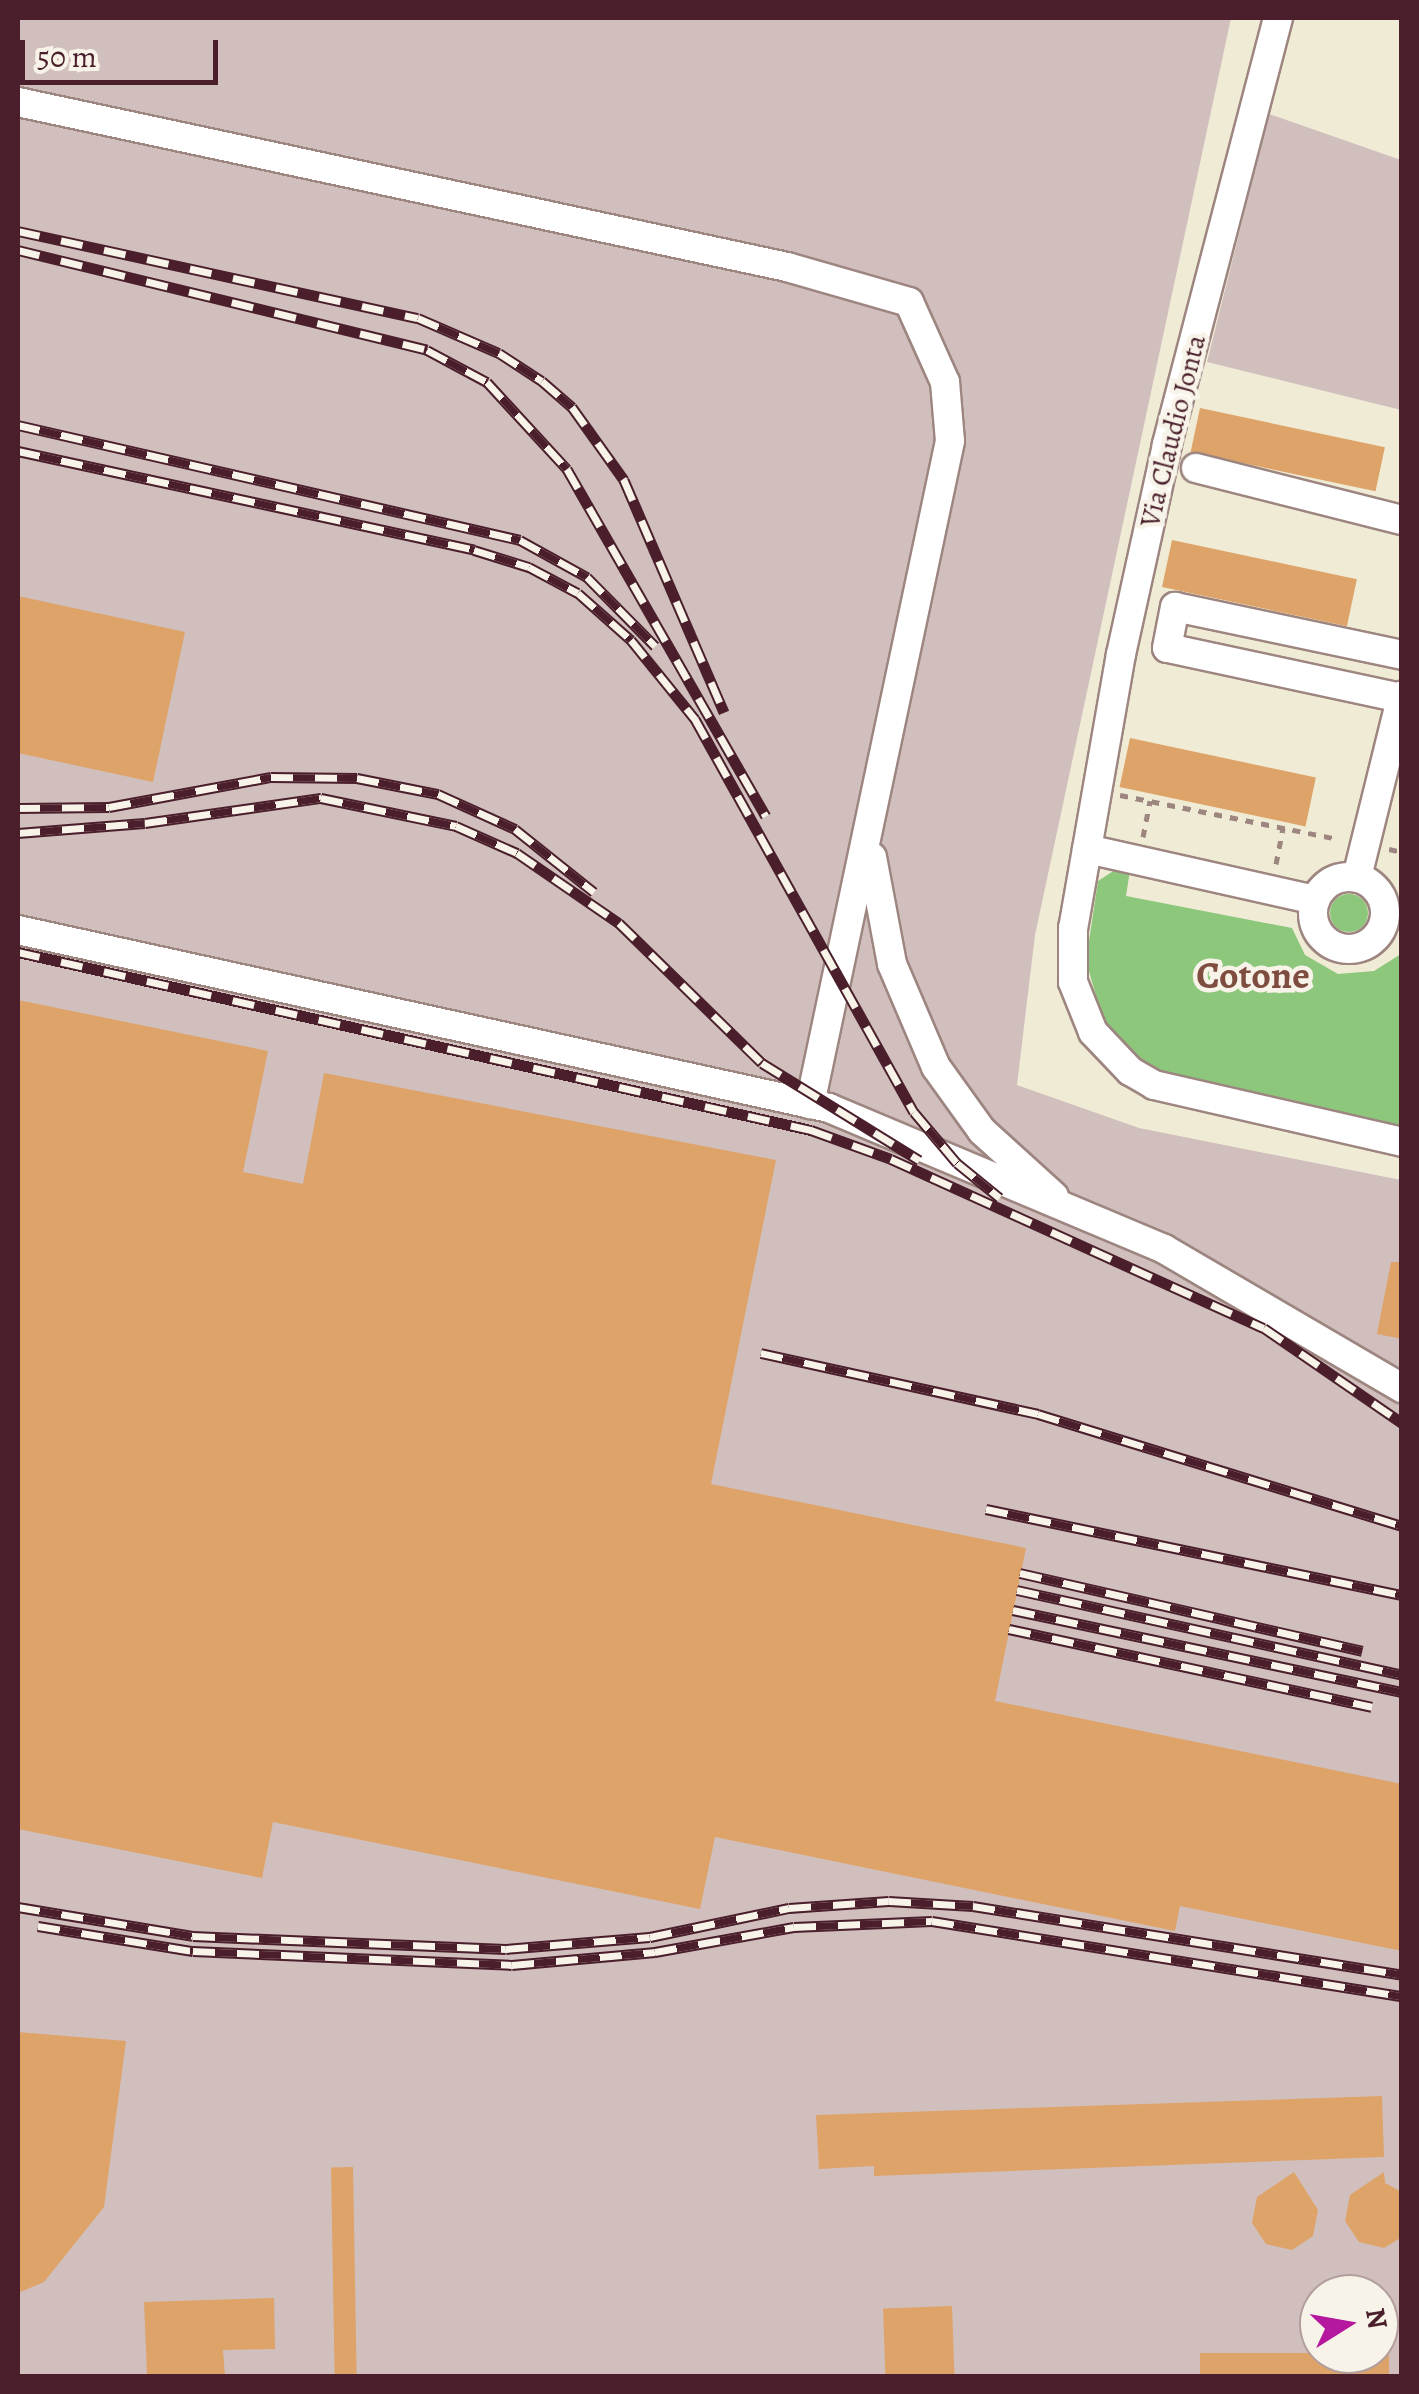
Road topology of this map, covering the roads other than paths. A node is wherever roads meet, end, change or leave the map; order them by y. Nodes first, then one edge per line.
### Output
1 (1278, 18) edge
2 (18, 102) edge
3 (1196, 468) dead end
4 (1402, 520) edge
5 (1402, 655) edge
6 (1401, 696) edge
7 (1397, 742) edge
8 (872, 827) junction
9 (1086, 849) junction
10 (1358, 877) junction
11 (1315, 900) junction
12 (1393, 918) edge
13 (18, 930) edge
14 (810, 1104) junction
15 (1402, 1142) edge
16 (1070, 1210) junction
17 (1402, 1388) edge

1 - 9 street, Via Claudio Jonta
2 - 8 street
3 - 4 street
5 - 6 street
6 - 7 street
7 - 10 street
8 - 14 street
8 - 16 street
9 - 11 street
9 - 15 street, Via Claudio Jonta
10 - 11 street
10 - 12 street
11 - 12 street
13 - 14 street
14 - 16 street
16 - 17 street

